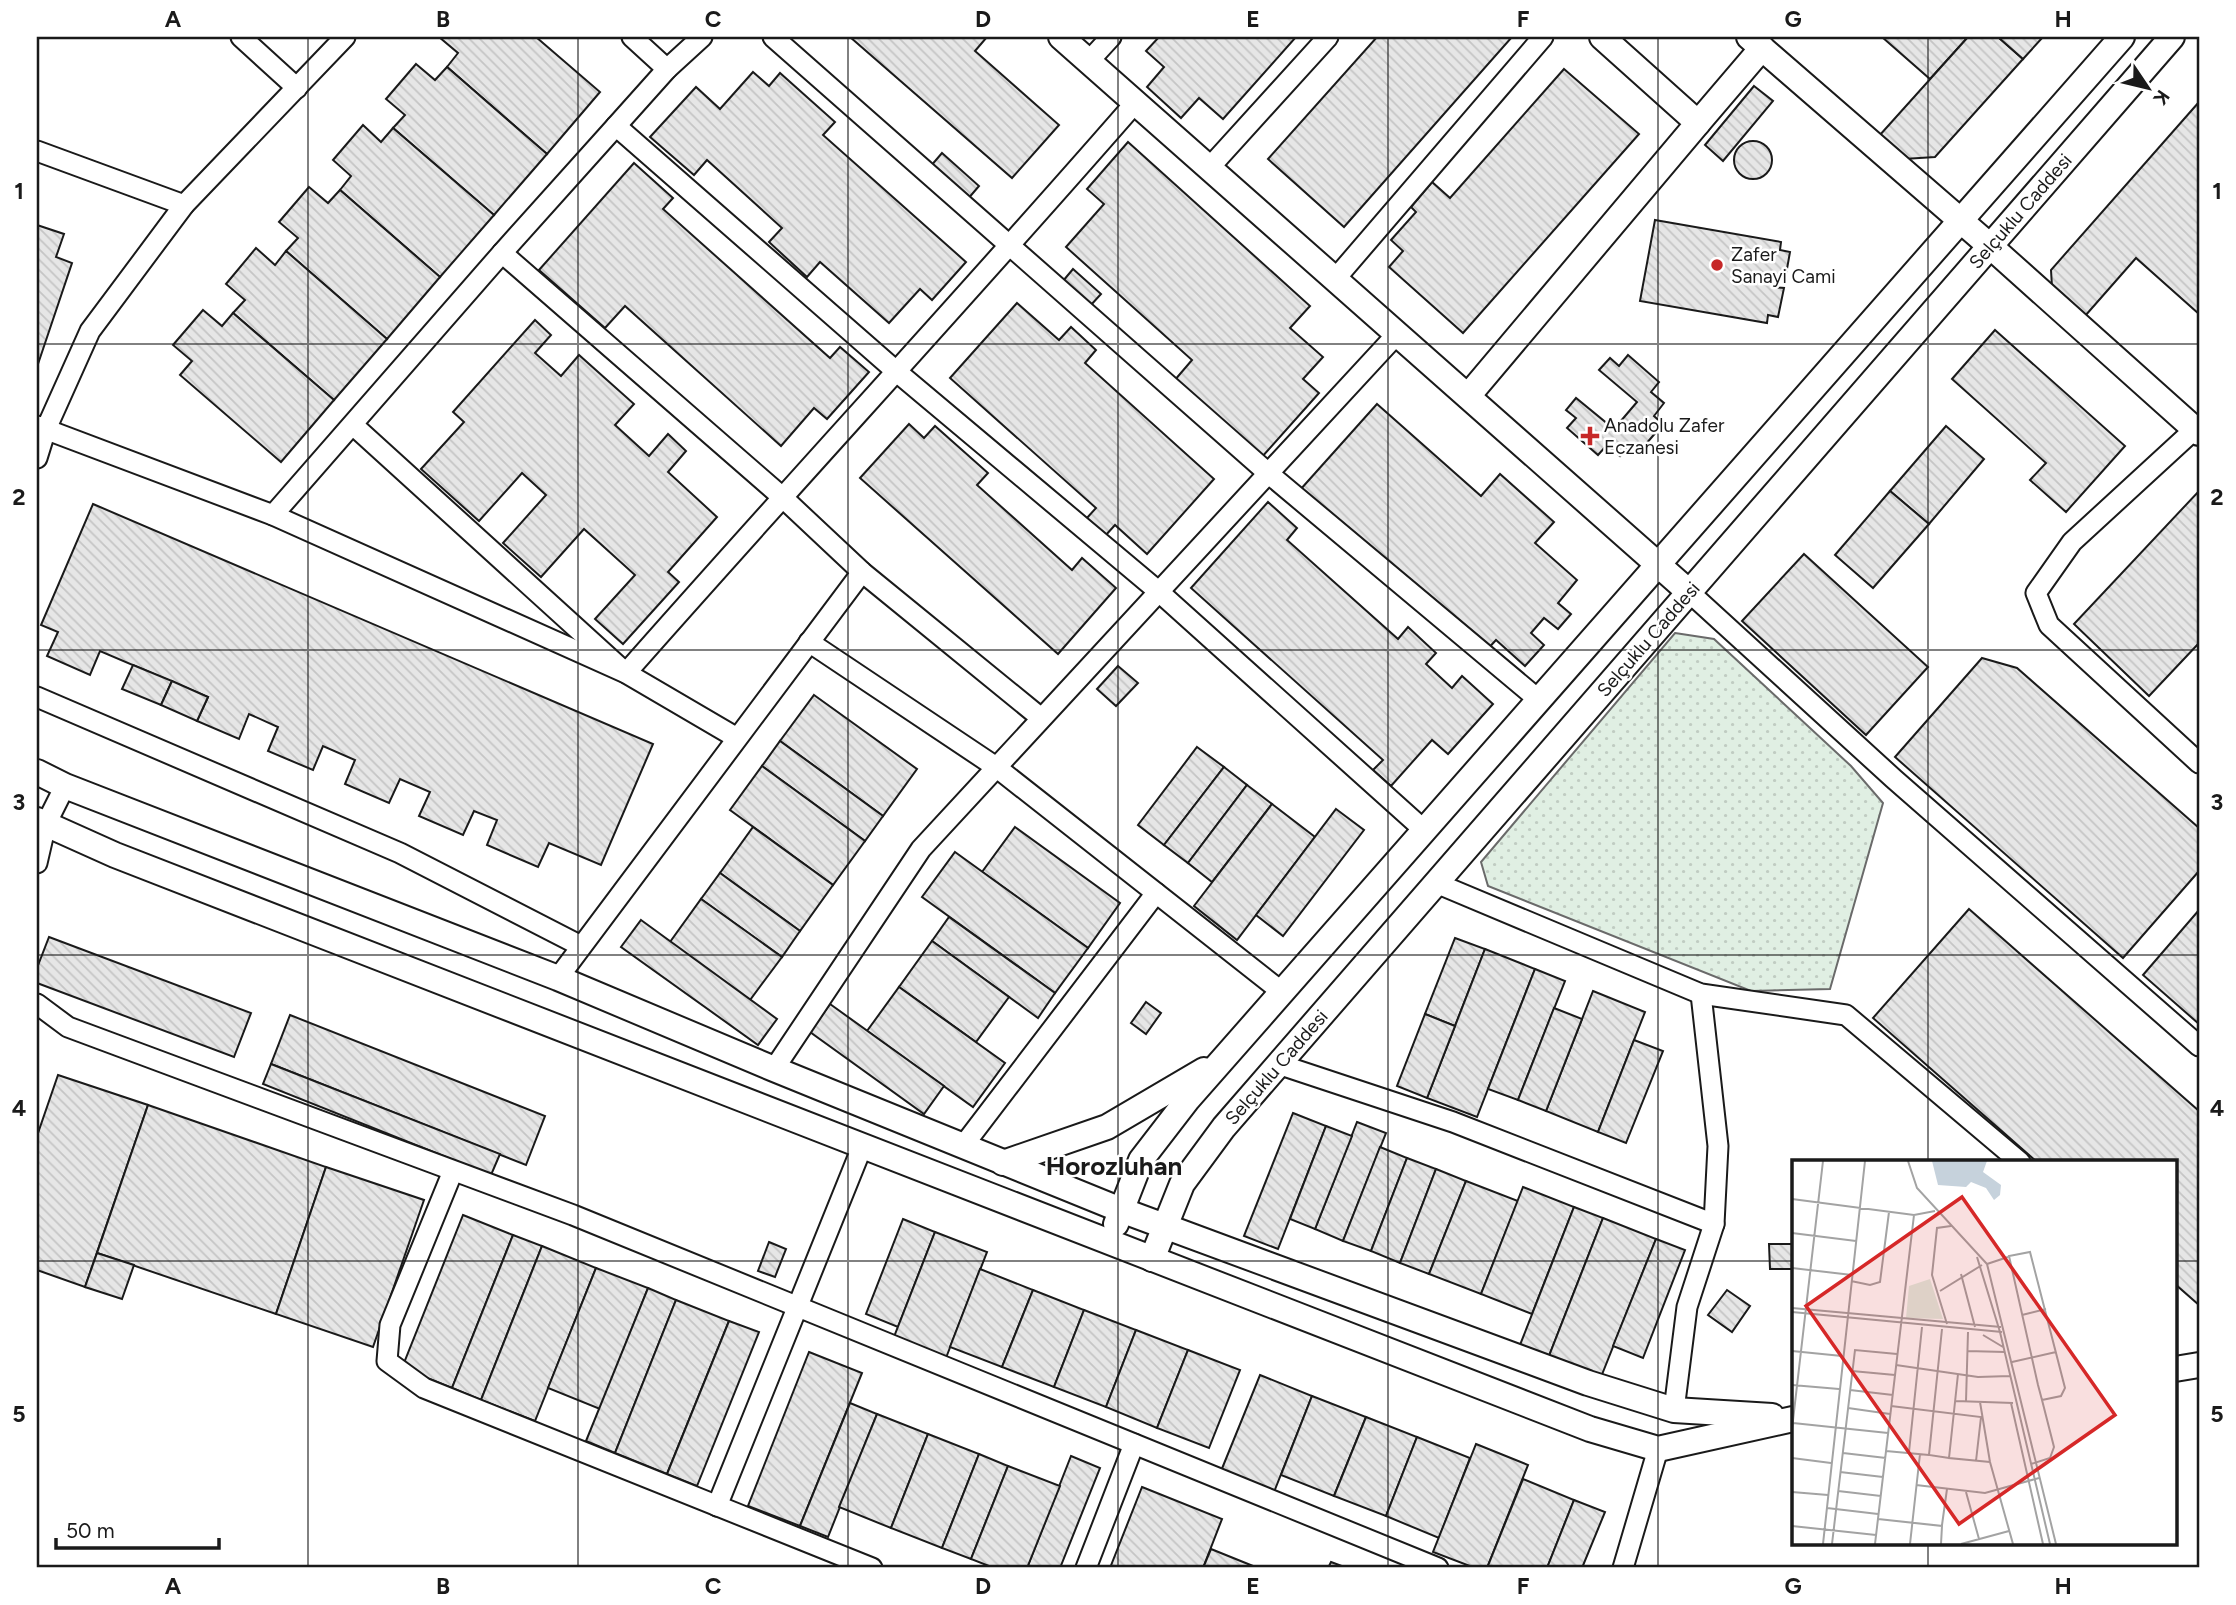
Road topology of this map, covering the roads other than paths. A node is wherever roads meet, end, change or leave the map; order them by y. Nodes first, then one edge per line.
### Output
1 (241, 37) edge
2 (345, 37) edge
3 (632, 37) edge
4 (702, 37) edge
5 (773, 37) edge
6 (1061, 37) edge
7 (1111, 37) edge
8 (1328, 37) edge
9 (1543, 37) edge
10 (1602, 37) edge
11 (2122, 37) edge
12 (2172, 37) edge
13 (1756, 42) edge
14 (1089, 61) junction
15 (667, 69) junction
16 (297, 88) junction
17 (1136, 103) junction
18 (1698, 123) junction
19 (616, 126) junction
20 (37, 151) edge
21 (1210, 167) junction
22 (184, 205) junction
23 (1960, 220) junction
24 (1010, 246) junction
25 (1990, 246) junction
26 (502, 253) junction
27 (1336, 278) junction
28 (1398, 333) junction
29 (897, 372) junction
30 (1468, 396) junction
31 (354, 425) junction
32 (42, 427) edge
33 (2197, 431) edge
34 (37, 458) edge
35 (1268, 473) junction
36 (781, 496) junction
37 (273, 515) junction
38 (1658, 564) junction
39 (862, 572) junction
40 (1158, 592) junction
41 (1689, 592) junction
42 (809, 642) junction
43 (626, 673) junction
44 (37, 697) edge
45 (1539, 700) junction
46 (1041, 718) junction
47 (737, 738) junction
48 (2199, 763) edge
49 (996, 767) junction
50 (37, 772) edge
51 (65, 786) junction
52 (41, 822) edge
53 (1424, 830) junction
54 (37, 863) edge
55 (1436, 883) junction
56 (1156, 893) junction
57 (581, 946) junction
58 (558, 978) junction
59 (1282, 992) junction
60 (1701, 994) junction
61 (37, 1004) edge
62 (2199, 1046) edge
63 (1223, 1059) junction
64 (1278, 1065) junction
65 (774, 1069) junction
66 (963, 1146) junction
67 (862, 1147) junction
68 (2018, 1160) edge
69 (1003, 1163) junction
70 (453, 1171) junction
71 (1121, 1210) junction
72 (1714, 1224) junction
73 (1164, 1226) junction
74 (1109, 1243) junction
75 (1152, 1259) junction
76 (797, 1306) junction
77 (2199, 1365) edge
78 (2176, 1369) edge
79 (1674, 1410) junction
80 (1792, 1418) edge
81 (1792, 1418) edge
82 (1134, 1444) junction
83 (1658, 1449) junction
84 (717, 1506) junction
85 (872, 1568) edge
86 (1086, 1568) edge
87 (1438, 1568) edge
88 (1623, 1568) edge

1 - 16 street
2 - 16 street
3 - 15 street
4 - 15 street
5 - 24 street
6 - 14 street
7 - 14 street
8 - 21 street
9 - 27 street
10 - 18 street
11 - 23 street, Selçuklu Caddesi
12 - 25 street, Selçuklu Caddesi
13 - 18 street
13 - 23 street
14 - 17 street
15 - 19 street
16 - 22 street
17 - 21 street
17 - 24 street
18 - 30 street
19 - 26 street
19 - 29 street
20 - 22 street
21 - 27 street
22 - 32 street
23 - 25 street
23 - 38 street, Selçuklu Caddesi
24 - 29 street
24 - 35 street
25 - 33 street
25 - 41 street, Selçuklu Caddesi
26 - 31 street
26 - 36 street
27 - 28 street
28 - 30 street
28 - 35 street
29 - 36 street
29 - 40 street
30 - 38 street
31 - 37 street
31 - 43 street
32 - 34 street
32 - 37 street
33 - 48 street
35 - 40 street
35 - 45 street
36 - 39 street
36 - 43 street
37 - 43 street
38 - 41 street
38 - 45 street, Selçuklu Caddesi
39 - 42 street
39 - 46 street
40 - 46 street
40 - 53 street
41 - 55 street, Selçuklu Caddesi
41 - 62 street
42 - 47 street
42 - 49 street
43 - 47 street
44 - 57 street
45 - 53 street, Selçuklu Caddesi
46 - 49 street
47 - 57 street
49 - 56 street
49 - 65 street
50 - 51 street
51 - 52 street
51 - 58 street
52 - 54 street
52 - 67 street
53 - 59 street, Selçuklu Caddesi
55 - 60 street
55 - 64 street, Selçuklu Caddesi
56 - 59 street
56 - 66 street
57 - 58 street
58 - 65 street
59 - 63 street, Selçuklu Caddesi
60 - 68 street
60 - 72 street
61 - 70 street
63 - 69 street
63 - 71 street, Selçuklu Caddesi
64 - 72 street
64 - 73 street, Selçuklu Caddesi
65 - 66 street
66 - 69 street
67 - 74 street
67 - 76 street
69 - 71 street
70 - 76 street
70 - 84 street
71 - 73 street
71 - 74 street, Selçuklu Caddesi
72 - 79 street
73 - 75 street, Selçuklu Caddesi
73 - 79 street
74 - 75 street
75 - 83 street
76 - 82 street
76 - 84 street
77 - 78 street
79 - 80 street
81 - 83 street
82 - 86 street
82 - 87 street
83 - 88 street
84 - 85 street

